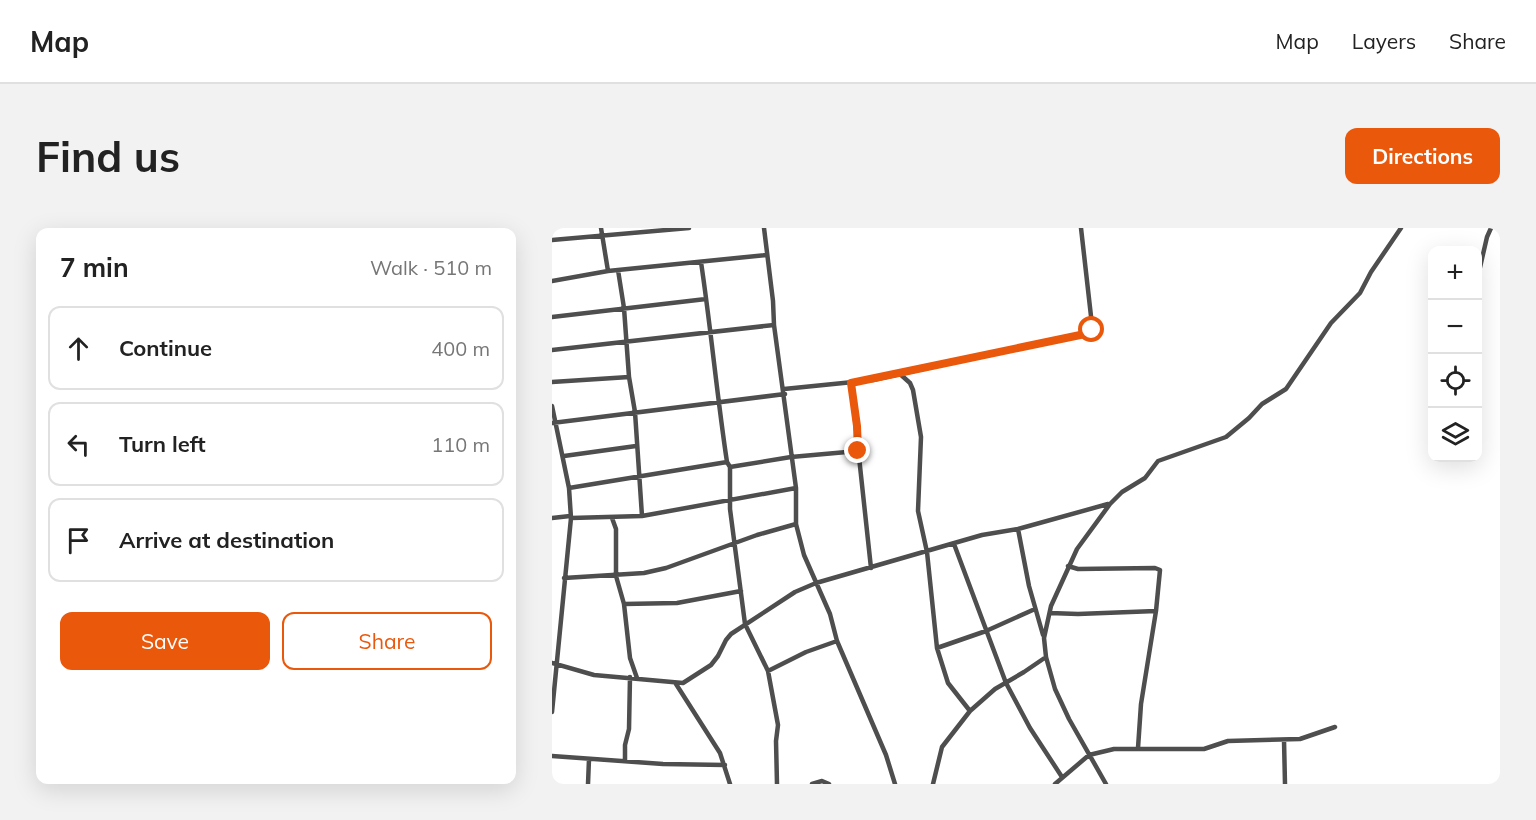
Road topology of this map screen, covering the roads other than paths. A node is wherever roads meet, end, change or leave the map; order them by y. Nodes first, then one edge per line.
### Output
1 (601, 228) edge
2 (689, 228) edge
3 (764, 228) edge
4 (1081, 228) edge
5 (1401, 228) edge
6 (1491, 228) edge
7 (602, 235) junction
8 (552, 240) edge
9 (766, 255) junction
10 (701, 262) junction
11 (1482, 262) edge
12 (618, 270) junction
13 (608, 271) junction
14 (552, 281) edge
15 (706, 299) junction
16 (624, 308) junction
17 (552, 317) edge
18 (774, 326) junction
19 (710, 332) junction
20 (628, 343) junction
21 (552, 350) edge
22 (900, 374) junction
23 (629, 377) junction
24 (552, 382) edge
25 (851, 383) junction
26 (784, 392) junction
27 (718, 403) junction
28 (552, 406) edge
29 (635, 412) junction
30 (554, 423) edge
31 (636, 446) junction
32 (858, 451) junction
33 (564, 456) junction
34 (791, 457) junction
35 (728, 464) junction
36 (639, 476) junction
37 (569, 488) junction
38 (796, 488) junction
39 (730, 500) junction
40 (1110, 504) junction
41 (642, 516) junction
42 (570, 517) junction
43 (552, 518) edge
44 (612, 519) junction
45 (796, 524) junction
46 (1018, 529) junction
47 (734, 544) junction
48 (954, 544) junction
49 (927, 552) junction
50 (1068, 566) junction
51 (871, 568) junction
52 (616, 576) junction
53 (564, 578) junction
54 (816, 583) junction
55 (741, 591) junction
56 (624, 604) junction
57 (1035, 609) junction
58 (1156, 611) junction
59 (1050, 613) junction
60 (745, 624) junction
61 (986, 632) junction
62 (1044, 638) junction
63 (837, 641) junction
64 (937, 648) junction
65 (1046, 657) junction
66 (554, 663) edge
67 (768, 671) junction
68 (630, 677) junction
69 (638, 678) junction
70 (1006, 683) junction
71 (676, 684) junction
72 (970, 711) junction
73 (552, 712) edge
74 (1335, 727) dead end
75 (1284, 740) junction
76 (1138, 748) junction
77 (1089, 755) junction
78 (552, 756) edge
79 (589, 759) junction
80 (625, 761) junction
81 (725, 765) junction
82 (1062, 777) junction
83 (588, 784) edge
84 (730, 784) edge
85 (777, 784) edge
86 (812, 784) edge
87 (829, 784) edge
88 (895, 784) edge
89 (933, 784) edge
90 (1055, 784) edge
91 (1106, 784) edge
92 (1285, 784) edge

1 - 7 street
2 - 7 street
3 - 9 street
4 - 22 street
5 - 40 street
6 - 11 street
7 - 8 street
7 - 13 street
9 - 10 street
9 - 18 street
10 - 12 street
10 - 15 street
12 - 13 street
12 - 16 street
13 - 14 street
15 - 16 street
15 - 19 street
16 - 17 street
16 - 20 street
18 - 19 street
18 - 26 street
19 - 20 street
19 - 27 street
20 - 21 street
20 - 23 street
22 - 25 street
22 - 49 street
23 - 24 street
23 - 29 street
25 - 26 street
25 - 32 street
26 - 27 street
26 - 34 street
27 - 29 street
27 - 35 street
28 - 30 street
29 - 30 street
29 - 31 street
30 - 33 street
31 - 33 street
31 - 36 street
32 - 34 street
32 - 51 street
33 - 37 street
34 - 35 street
34 - 38 street
35 - 36 street
35 - 39 street
36 - 37 street
36 - 41 street
37 - 42 street
38 - 39 street
38 - 45 street
39 - 41 street
39 - 47 street
40 - 46 street
40 - 50 street
41 - 44 street
42 - 43 street
42 - 44 street
42 - 53 street
44 - 52 street
45 - 47 street
45 - 54 street
46 - 48 street
46 - 57 street
47 - 52 street
47 - 55 street
48 - 49 street
48 - 61 street
49 - 51 street
49 - 64 street
50 - 58 street
50 - 59 street
51 - 54 street
52 - 53 street
52 - 56 street
53 - 66 street
54 - 60 street
54 - 63 street
55 - 56 street
55 - 60 street
56 - 69 street
57 - 61 street
57 - 62 street
58 - 59 street
58 - 76 street
59 - 62 street
60 - 67 street
60 - 71 street
61 - 64 street
61 - 70 street
62 - 65 street
63 - 67 street
63 - 88 street
64 - 72 street
65 - 70 street
65 - 77 street
66 - 68 street
66 - 73 street
67 - 85 street
68 - 69 street
68 - 80 street
69 - 71 street
70 - 72 street
70 - 82 street
71 - 81 street
72 - 89 street
74 - 75 street
75 - 76 street
75 - 92 street
76 - 77 street
77 - 82 street
77 - 91 street
78 - 79 street
79 - 80 street
79 - 83 street
80 - 81 street
81 - 84 street
82 - 90 street
86 - 87 street

